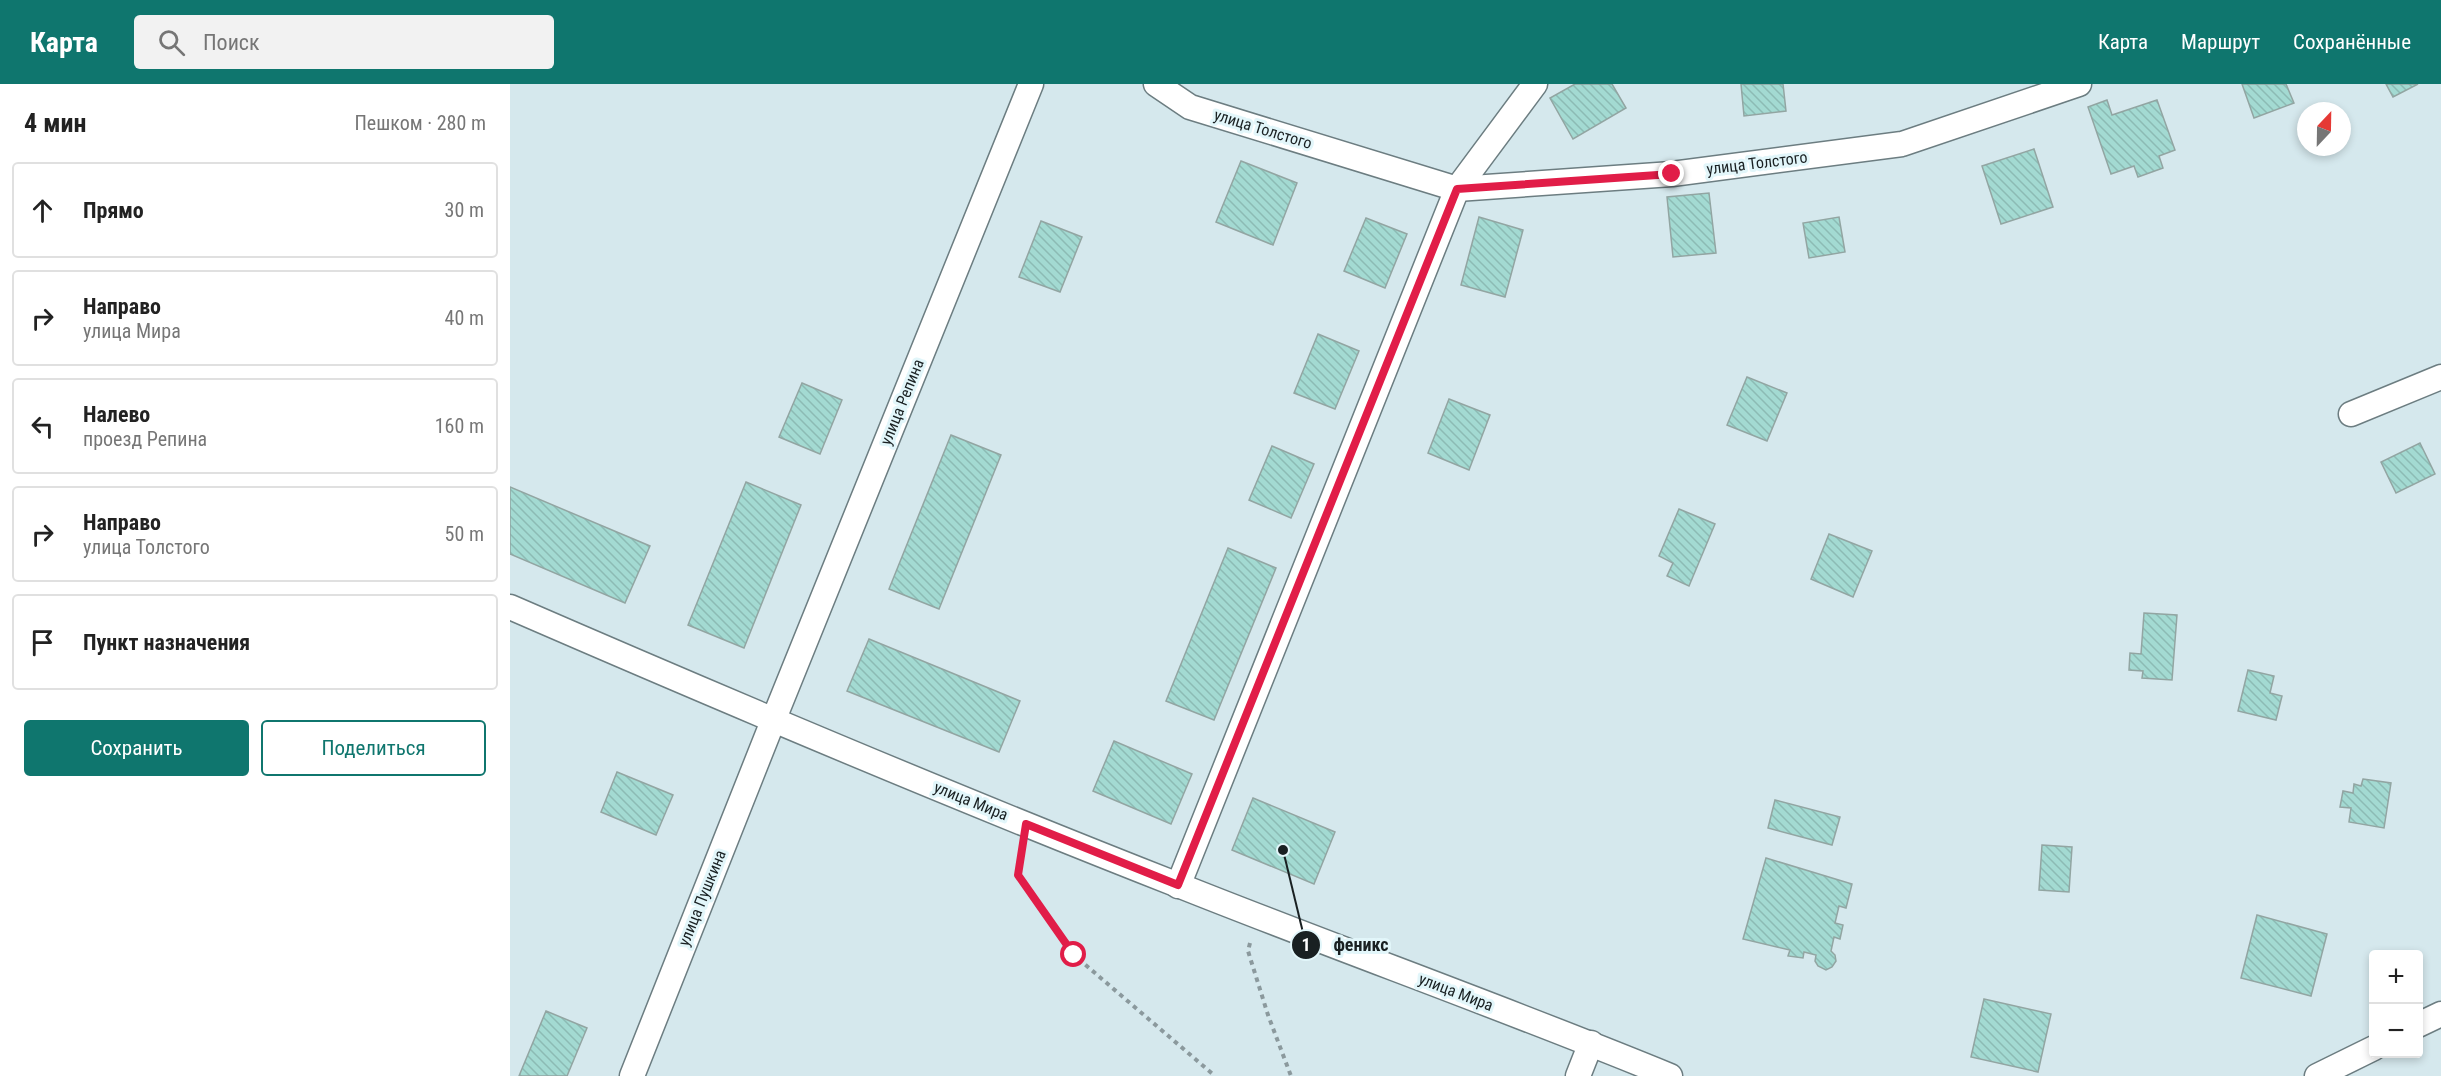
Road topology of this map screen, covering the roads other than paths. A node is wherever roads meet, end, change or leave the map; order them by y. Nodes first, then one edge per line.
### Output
1 (1031, 84) edge
2 (1156, 84) edge
3 (1535, 84) edge
4 (2079, 84) edge
5 (1457, 189) junction
6 (2441, 377) edge
7 (2351, 414) dead end
8 (510, 608) edge
9 (773, 721) junction
10 (1178, 885) junction
11 (2441, 1014) edge
12 (2423, 1023) edge
13 (1591, 1044) junction
14 (2369, 1050) edge
15 (632, 1076) edge
16 (1578, 1076) edge
17 (1670, 1076) edge
18 (2317, 1076) edge

1 - 9 street, улица Репина
2 - 5 street, улица Толстого
3 - 5 street
4 - 5 street, улица Толстого
5 - 10 street
6 - 7 street
8 - 9 street, улица Мира
9 - 10 street, улица Мира
9 - 15 street, улица Пушкина
10 - 13 street, улица Мира
11 - 12 street
13 - 16 street
13 - 17 street, улица Мира
14 - 18 street

